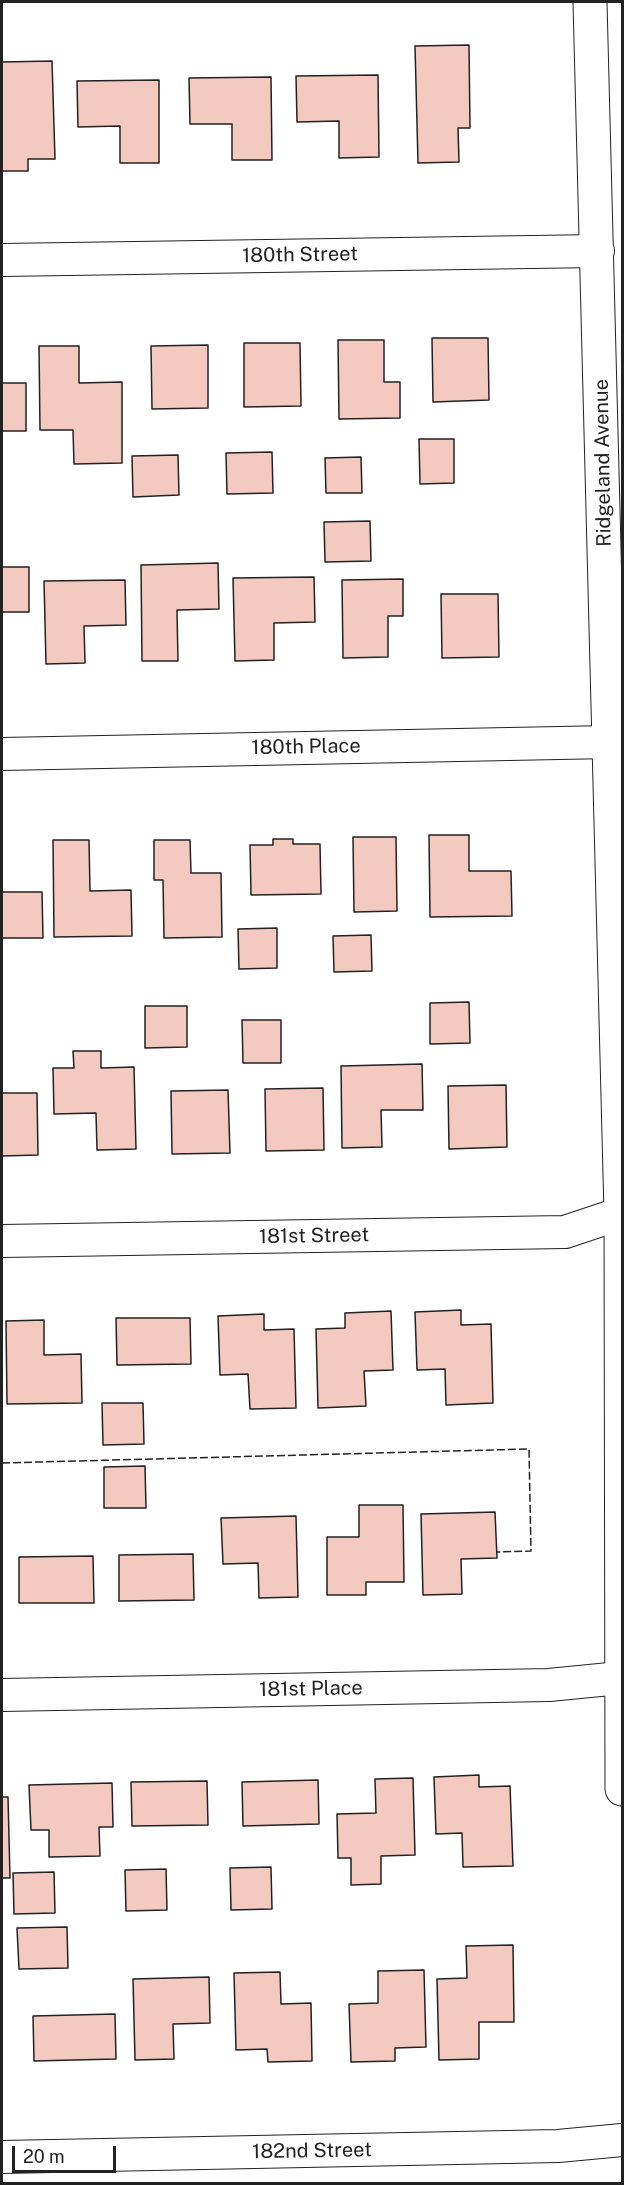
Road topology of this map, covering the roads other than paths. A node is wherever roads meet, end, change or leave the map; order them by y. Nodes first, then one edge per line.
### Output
1 (590, 2) edge
2 (598, 251) junction
3 (2, 260) edge
4 (610, 742) junction
5 (2, 754) edge
6 (622, 1213) edge
7 (2, 1241) edge
8 (620, 1678) junction
9 (2, 1695) edge
10 (622, 1789) edge
11 (622, 2140) edge
12 (2, 2157) edge

1 - 2 street, Ridgeland Avenue
2 - 3 street, 180th Street
2 - 4 street, Ridgeland Avenue
4 - 5 street, 180th Place
4 - 6 street, Ridgeland Avenue
6 - 7 street, 181st Street
6 - 8 street, Ridgeland Avenue
8 - 9 street, 181st Place
8 - 10 street, Ridgeland Avenue
11 - 12 street, 182nd Street

